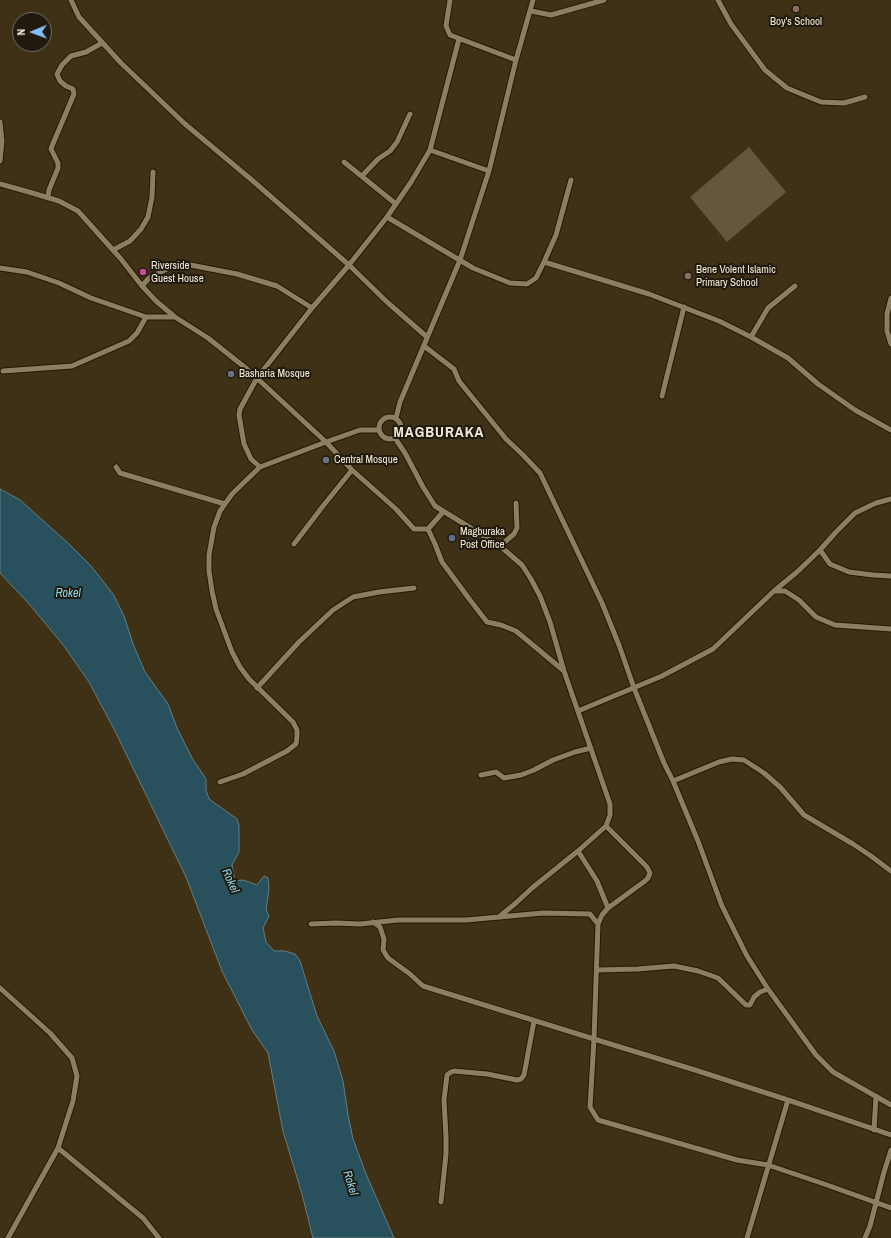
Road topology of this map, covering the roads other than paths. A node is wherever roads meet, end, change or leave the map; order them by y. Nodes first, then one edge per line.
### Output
1 (72, 0) edge
2 (450, 0) edge
3 (534, 0) edge
4 (604, 0) edge
5 (718, 0) edge
6 (531, 11) junction
7 (459, 39) junction
8 (102, 43) junction
9 (516, 60) junction
10 (865, 97) dead end
11 (410, 114) dead end
12 (0, 122) edge
13 (430, 150) junction
14 (0, 161) edge
15 (344, 162) dead end
16 (489, 171) junction
17 (153, 172) dead end
18 (362, 176) junction
19 (571, 180) dead end
20 (0, 184) edge
21 (48, 197) junction
22 (396, 204) junction
23 (387, 217) junction
24 (113, 250) junction
25 (460, 260) junction
26 (544, 262) junction
27 (349, 266) junction
28 (0, 268) edge
29 (142, 286) junction
30 (795, 286) dead end
31 (891, 298) edge
32 (684, 307) junction
33 (312, 308) junction
34 (146, 317) junction
35 (175, 317) junction
36 (427, 337) junction
37 (751, 337) junction
38 (891, 344) edge
39 (424, 346) junction
40 (72, 366) junction
41 (57, 370) dead end
42 (3, 371) dead end
43 (257, 378) junction
44 (662, 396) dead end
45 (396, 418) junction
46 (379, 430) junction
47 (891, 430) edge
48 (395, 438) junction
49 (326, 442) junction
50 (116, 467) dead end
51 (260, 467) junction
52 (352, 470) junction
53 (891, 499) edge
54 (516, 503) dead end
55 (225, 504) junction
56 (443, 512) junction
57 (428, 529) junction
58 (294, 544) dead end
59 (500, 546) junction
60 (820, 550) junction
61 (891, 576) edge
62 (414, 588) dead end
63 (774, 591) junction
64 (891, 629) edge
65 (564, 671) junction
66 (257, 688) junction
67 (634, 688) junction
68 (578, 710) junction
69 (591, 748) junction
70 (482, 775) dead end
71 (673, 781) junction
72 (220, 782) dead end
73 (606, 826) junction
74 (578, 851) junction
75 (891, 871) edge
76 (608, 908) junction
77 (499, 917) junction
78 (373, 922) junction
79 (311, 924) dead end
80 (598, 924) junction
81 (597, 970) junction
82 (0, 988) edge
83 (768, 989) junction
84 (534, 1021) junction
85 (594, 1039) junction
86 (876, 1096) junction
87 (788, 1100) junction
88 (891, 1105) edge
89 (874, 1130) junction
90 (891, 1135) edge
91 (58, 1148) junction
92 (891, 1150) edge
93 (768, 1165) junction
94 (441, 1202) dead end
95 (876, 1202) junction
96 (891, 1208) edge
97 (8, 1238) edge
98 (158, 1238) edge
99 (747, 1238) edge
100 (865, 1238) edge

1 - 8 street
2 - 7 street
3 - 6 street
4 - 6 street
5 - 10 street
6 - 9 street
7 - 9 street
7 - 13 street
8 - 21 street
8 - 27 street
9 - 16 street
11 - 18 street
12 - 14 street
13 - 16 street
13 - 22 street
15 - 18 street
16 - 25 street
17 - 24 street
18 - 22 street
19 - 26 street
20 - 21 street
21 - 24 street
22 - 23 street
23 - 25 street
23 - 27 street
24 - 29 street
25 - 26 street
25 - 36 street
26 - 32 street
27 - 33 street
27 - 36 street
28 - 34 street
29 - 33 street
29 - 35 street
30 - 37 street
31 - 38 street
32 - 37 street
32 - 44 street
33 - 43 street
34 - 35 street
34 - 40 street
35 - 43 street
36 - 39 street
37 - 47 street
39 - 45 street
39 - 67 street
40 - 41 street
40 - 42 street
43 - 49 street
43 - 51 street
45 - 46 street
45 - 48 street
46 - 48 street
46 - 49 street
48 - 56 street
49 - 51 street
49 - 52 street
50 - 55 street
51 - 55 street
52 - 57 street
52 - 58 street
53 - 60 street
54 - 59 street
55 - 66 street
56 - 57 street
56 - 59 street
57 - 65 street
59 - 65 street
60 - 61 street
60 - 63 street
62 - 66 street
63 - 64 street
63 - 67 street
65 - 68 street
66 - 72 street
67 - 68 street
67 - 71 street
68 - 69 street
69 - 70 street
69 - 73 street
71 - 75 street
71 - 83 street
73 - 74 street
73 - 76 street
74 - 76 street
74 - 77 street
76 - 80 street
77 - 78 street
77 - 80 street
78 - 79 street
78 - 84 street
80 - 81 street
81 - 83 street
81 - 85 street
82 - 91 street
83 - 86 street
84 - 85 street
84 - 94 street
85 - 87 street
85 - 93 street
86 - 88 street
86 - 89 street
87 - 89 street
87 - 93 street
89 - 90 street
91 - 97 street
91 - 98 street
92 - 95 street
93 - 95 street
93 - 99 street
95 - 96 street
95 - 100 street

